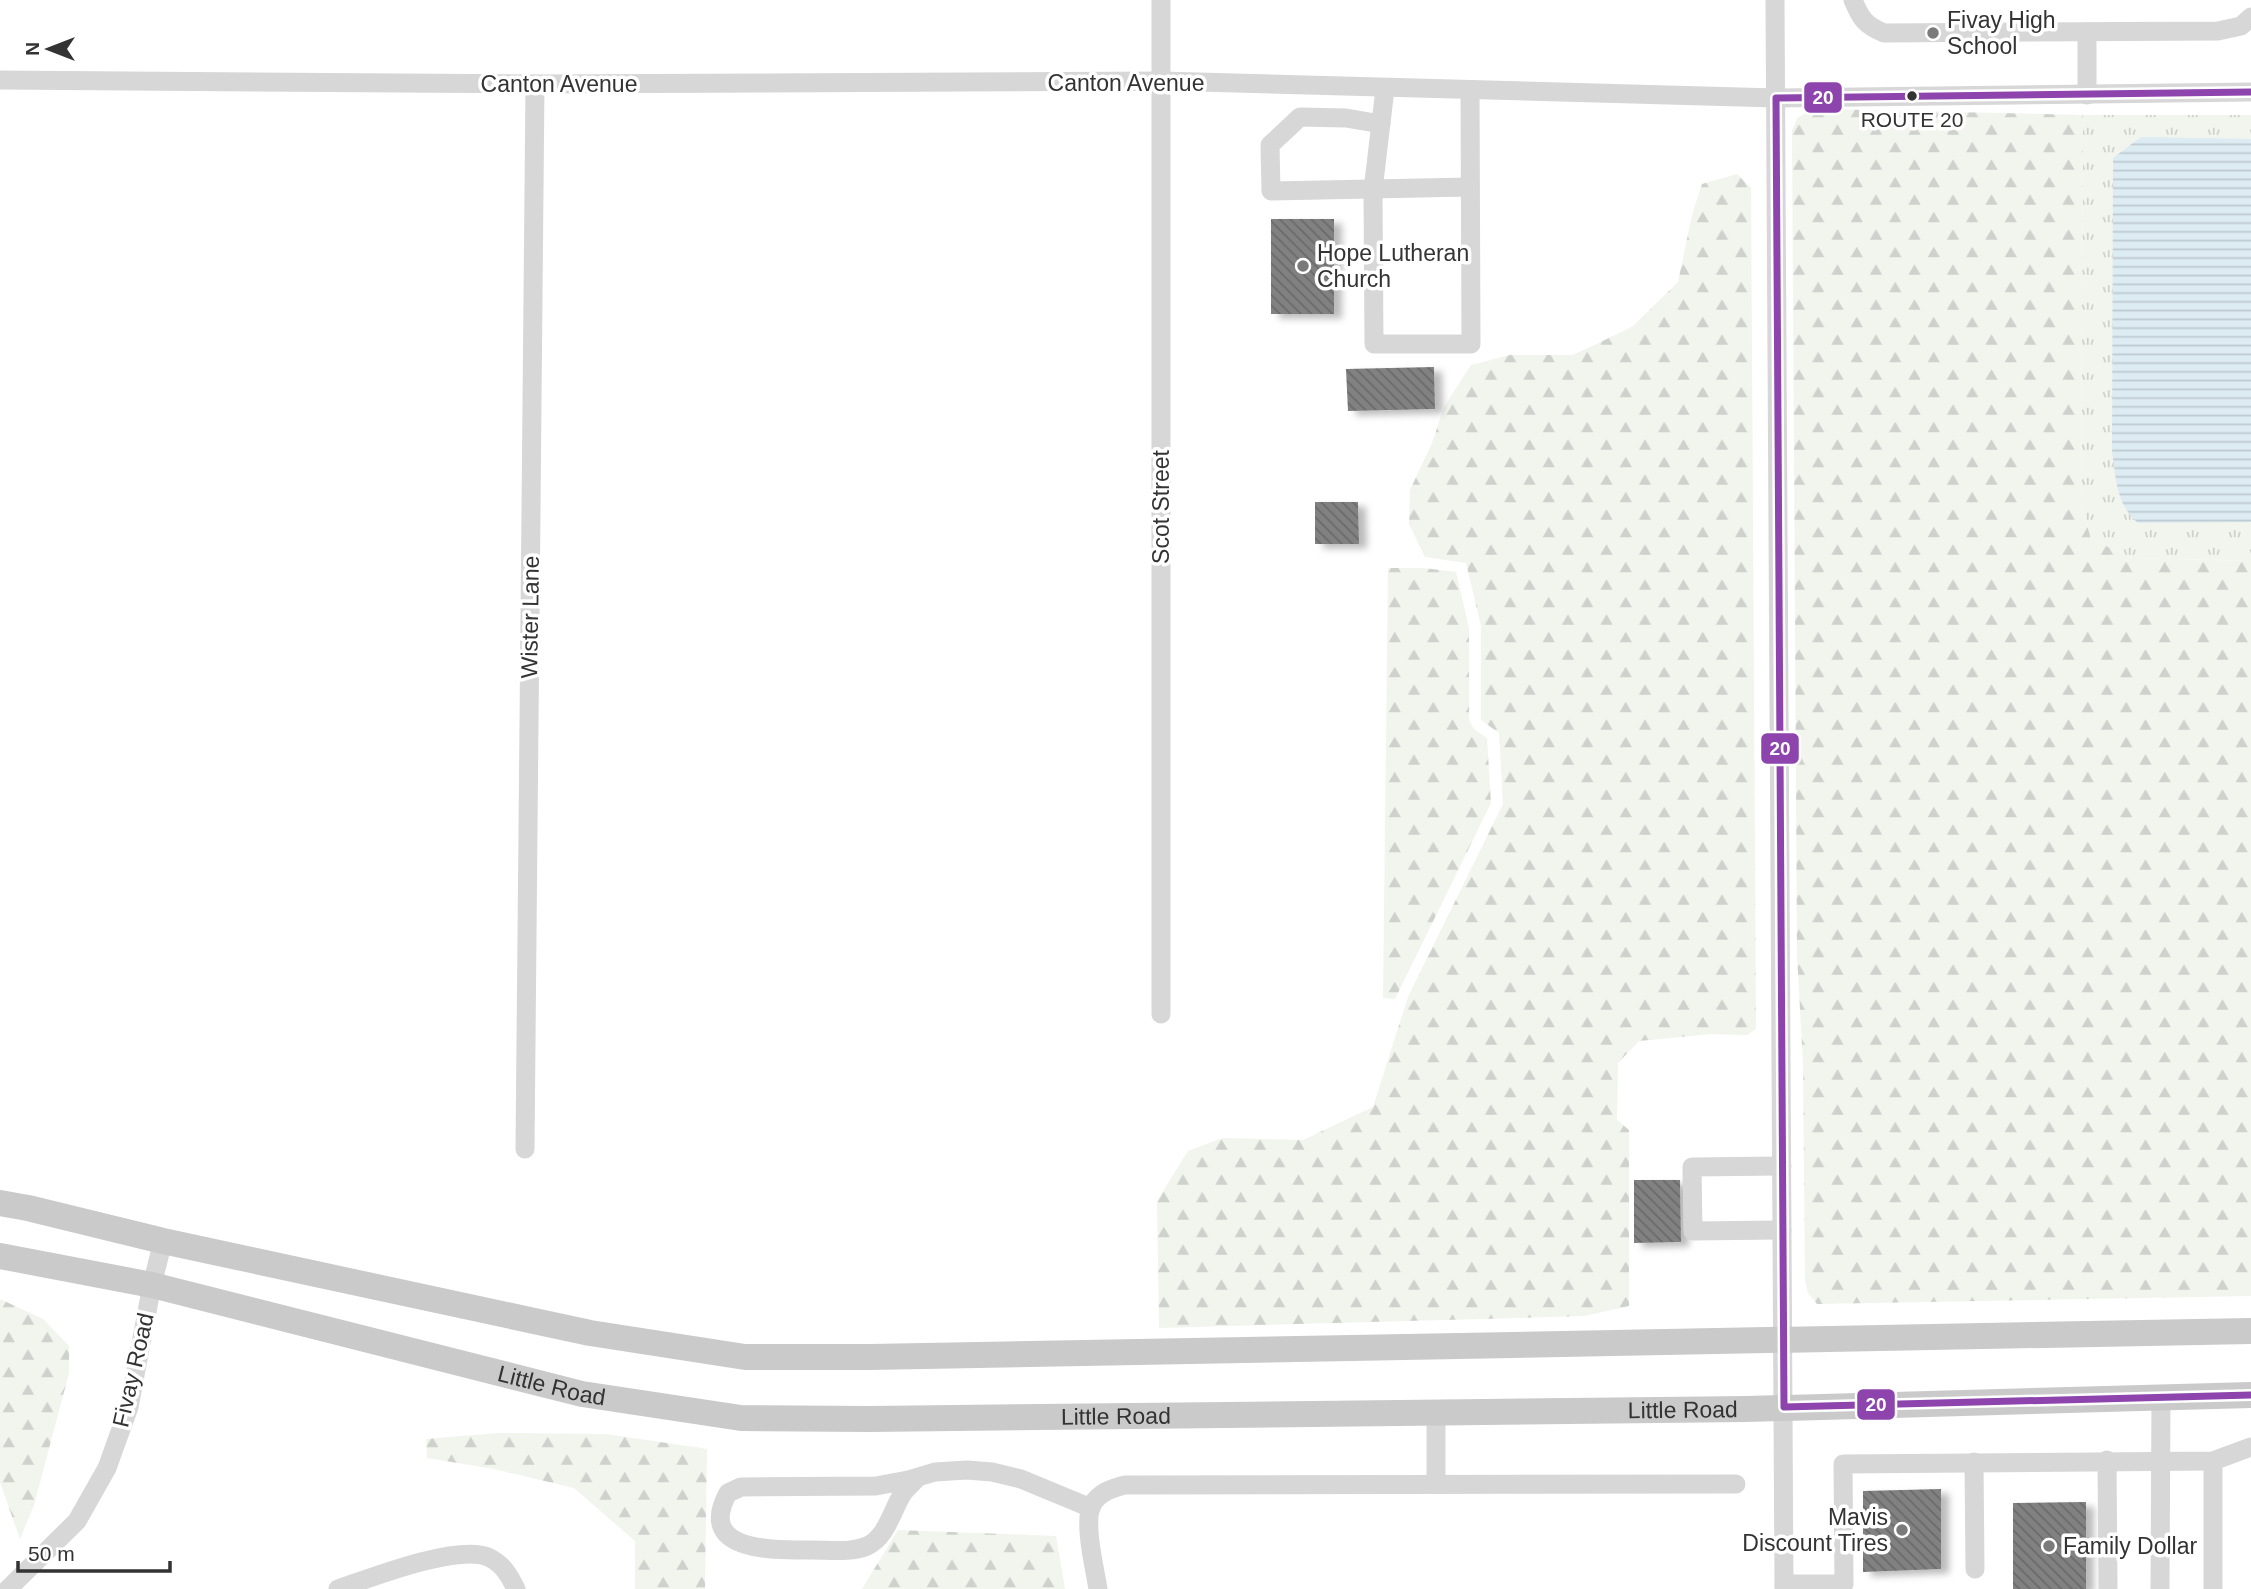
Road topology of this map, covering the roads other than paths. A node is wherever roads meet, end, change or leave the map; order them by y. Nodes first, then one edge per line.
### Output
1 (1161, 0) edge
2 (1775, 0) edge
3 (1853, 0) edge
4 (2251, 17) edge
5 (2087, 32) junction
6 (0, 80) edge
7 (1161, 81) junction
8 (535, 84) junction
9 (1385, 89) junction
10 (1470, 90) junction
11 (2251, 92) edge
12 (2087, 95) junction
13 (1776, 98) junction
14 (1381, 124) junction
15 (1470, 187) junction
16 (1373, 190) junction
17 (1161, 1014) dead end
18 (525, 1149) dead end
19 (1782, 1166) junction
20 (0, 1203) edge
21 (1782, 1230) junction
22 (163, 1241) junction
23 (0, 1256) edge
24 (152, 1284) junction
25 (2251, 1331) edge
26 (1783, 1338) junction
27 (2251, 1395) edge
28 (2161, 1397) junction
29 (1784, 1407) junction
30 (1436, 1413) junction
31 (2251, 1447) edge
32 (2107, 1460) junction
33 (2213, 1461) junction
34 (1974, 1462) junction
35 (2161, 1462) junction
36 (918, 1477) junction
37 (1436, 1484) junction
38 (1737, 1484) dead end
39 (1091, 1508) junction
40 (1975, 1569) dead end
41 (1784, 1587) edge
42 (8, 1589) edge
43 (338, 1589) edge
44 (516, 1589) edge
45 (1098, 1589) edge
46 (2108, 1589) edge
47 (2160, 1589) edge
48 (2213, 1589) edge

1 - 7 street, Scot Street
2 - 13 street
3 - 5 street
4 - 5 street
5 - 12 street
6 - 8 street, Canton Avenue
7 - 8 street, Canton Avenue
7 - 9 street, Canton Avenue
7 - 17 street, Scot Street
8 - 18 street, Wister Lane
9 - 10 street, Canton Avenue
9 - 14 street
10 - 13 street, Canton Avenue
10 - 15 street
11 - 12 street, Canton Avenue
12 - 13 street, Canton Avenue
13 - 19 street
14 - 16 street
14 - 16 street
15 - 16 street
15 - 16 street
19 - 21 street
19 - 21 street
20 - 22 main road
21 - 26 street
22 - 24 street, Fivay Road
22 - 26 main road
23 - 24 main road, Little Road
24 - 30 main road, Little Road
24 - 42 street, Fivay Road
25 - 26 main road
26 - 29 street
27 - 28 main road, Little Road
28 - 29 main road, Little Road
28 - 35 street
29 - 30 main road, Little Road
29 - 41 street
30 - 37 street
31 - 33 street
32 - 34 street
32 - 35 street
32 - 46 street
33 - 35 street
33 - 48 street
34 - 40 street
34 - 41 street
35 - 47 street
36 - 36 street
36 - 39 street
37 - 38 street
37 - 39 street
39 - 45 street
43 - 44 street

